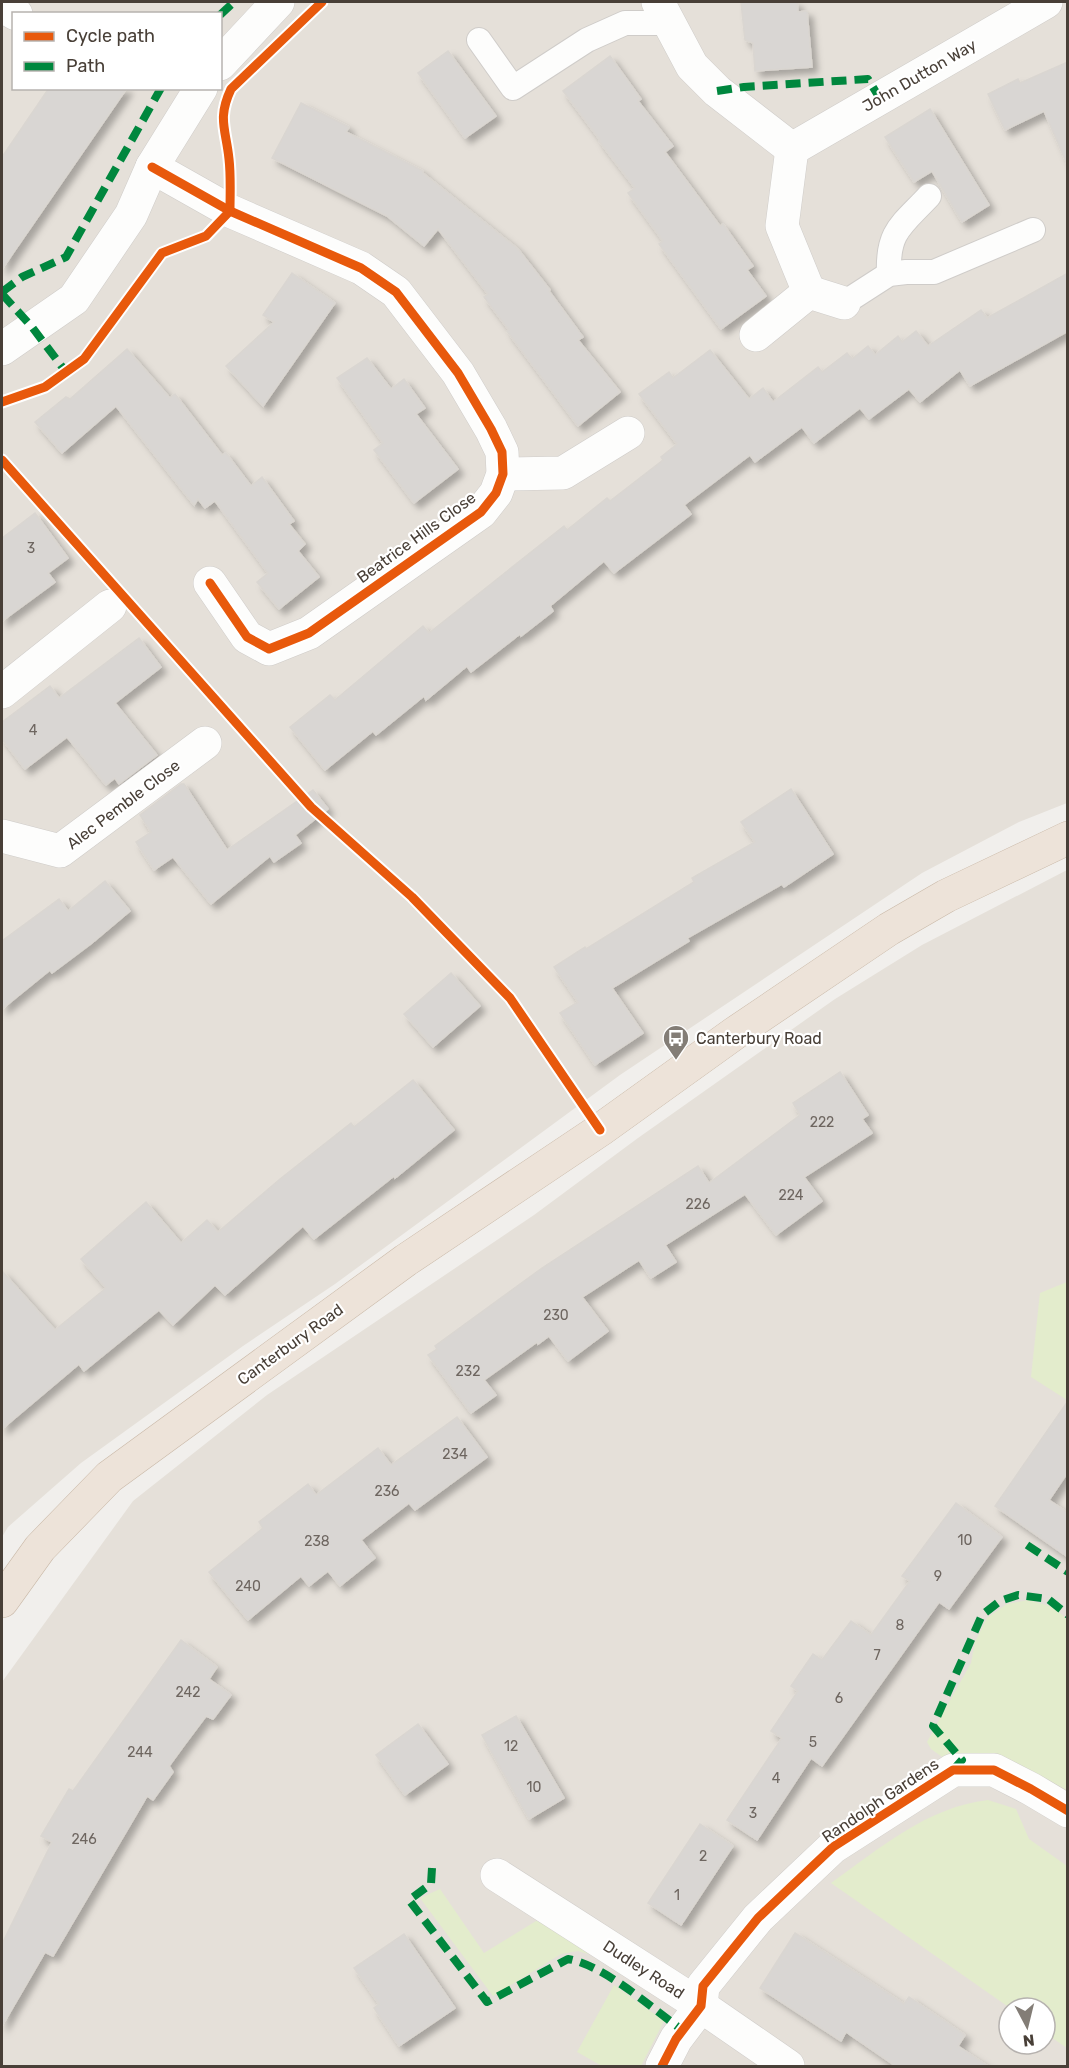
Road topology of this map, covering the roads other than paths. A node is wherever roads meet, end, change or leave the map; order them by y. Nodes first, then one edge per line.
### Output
1 (278, 2) edge
2 (1046, 2) edge
3 (663, 12) edge
4 (479, 40) dead end
5 (222, 62) edge
6 (200, 90) edge
7 (792, 149) junction
8 (152, 167) junction
9 (929, 196) dead end
10 (1034, 230) dead end
11 (889, 274) junction
12 (809, 292) junction
13 (844, 303) joint
14 (756, 335) dead end
15 (2, 349) edge
16 (627, 433) dead end
17 (503, 474) junction
18 (210, 583) dead end
19 (110, 606) dead end
20 (2, 692) edge
21 (206, 743) dead end
22 (2, 836) edge
23 (1068, 838) edge
24 (2, 1601) edge
25 (1068, 1811) edge
26 (497, 1875) dead end
27 (700, 2006) junction
28 (662, 2067) edge
29 (788, 2067) edge

1 - 5 street
2 - 7 street, John Dutton Way
3 - 4 lane
3 - 7 street
6 - 8 street
7 - 12 street
8 - 15 street
8 - 17 street
9 - 11 lane
10 - 11 lane
11 - 13 lane
12 - 13 street
12 - 14 street
16 - 17 street
17 - 18 street, Beatrice Hills Close
19 - 20 street
21 - 22 street, Alec Pemble Close
23 - 24 highway, Canterbury Road
25 - 27 street, Randolph Gardens
26 - 27 street, Dudley Road
27 - 28 street, Randolph Gardens
27 - 29 street, Dudley Road

